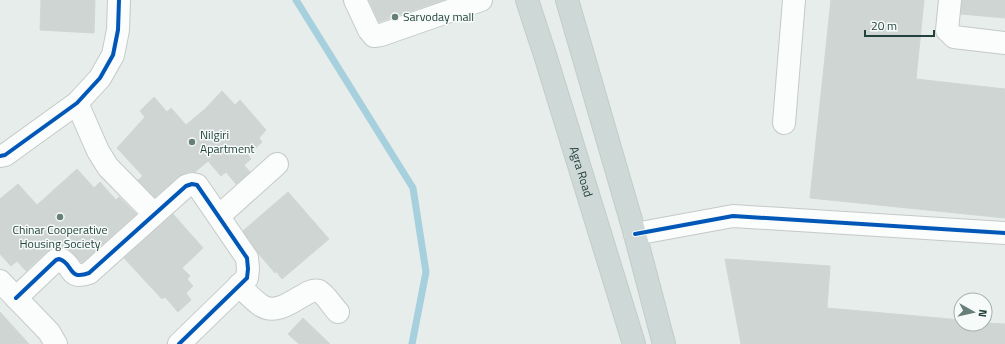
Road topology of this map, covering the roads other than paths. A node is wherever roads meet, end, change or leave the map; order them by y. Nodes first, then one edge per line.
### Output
1 (119, 0) edge
2 (354, 0) edge
3 (480, 0) edge
4 (527, 0) edge
5 (567, 0) edge
6 (794, 0) edge
7 (950, 0) edge
8 (1005, 43) edge
9 (77, 103) junction
10 (784, 122) dead end
11 (0, 156) edge
12 (277, 164) dead end
13 (154, 214) junction
14 (219, 216) junction
15 (635, 234) junction
16 (1005, 234) edge
17 (0, 281) edge
18 (239, 285) junction
19 (16, 298) junction
20 (338, 312) dead end
21 (56, 344) edge
22 (179, 344) edge
23 (634, 344) edge
24 (664, 344) edge

1 - 9 street
2 - 3 street
4 - 23 main road, Agra Road
5 - 15 main road
6 - 10 street
7 - 8 street
9 - 11 street
9 - 13 street
12 - 14 street
13 - 14 street
13 - 19 street
14 - 18 street
15 - 16 street
15 - 24 main road
17 - 19 street
18 - 20 street
18 - 22 street
19 - 21 street

